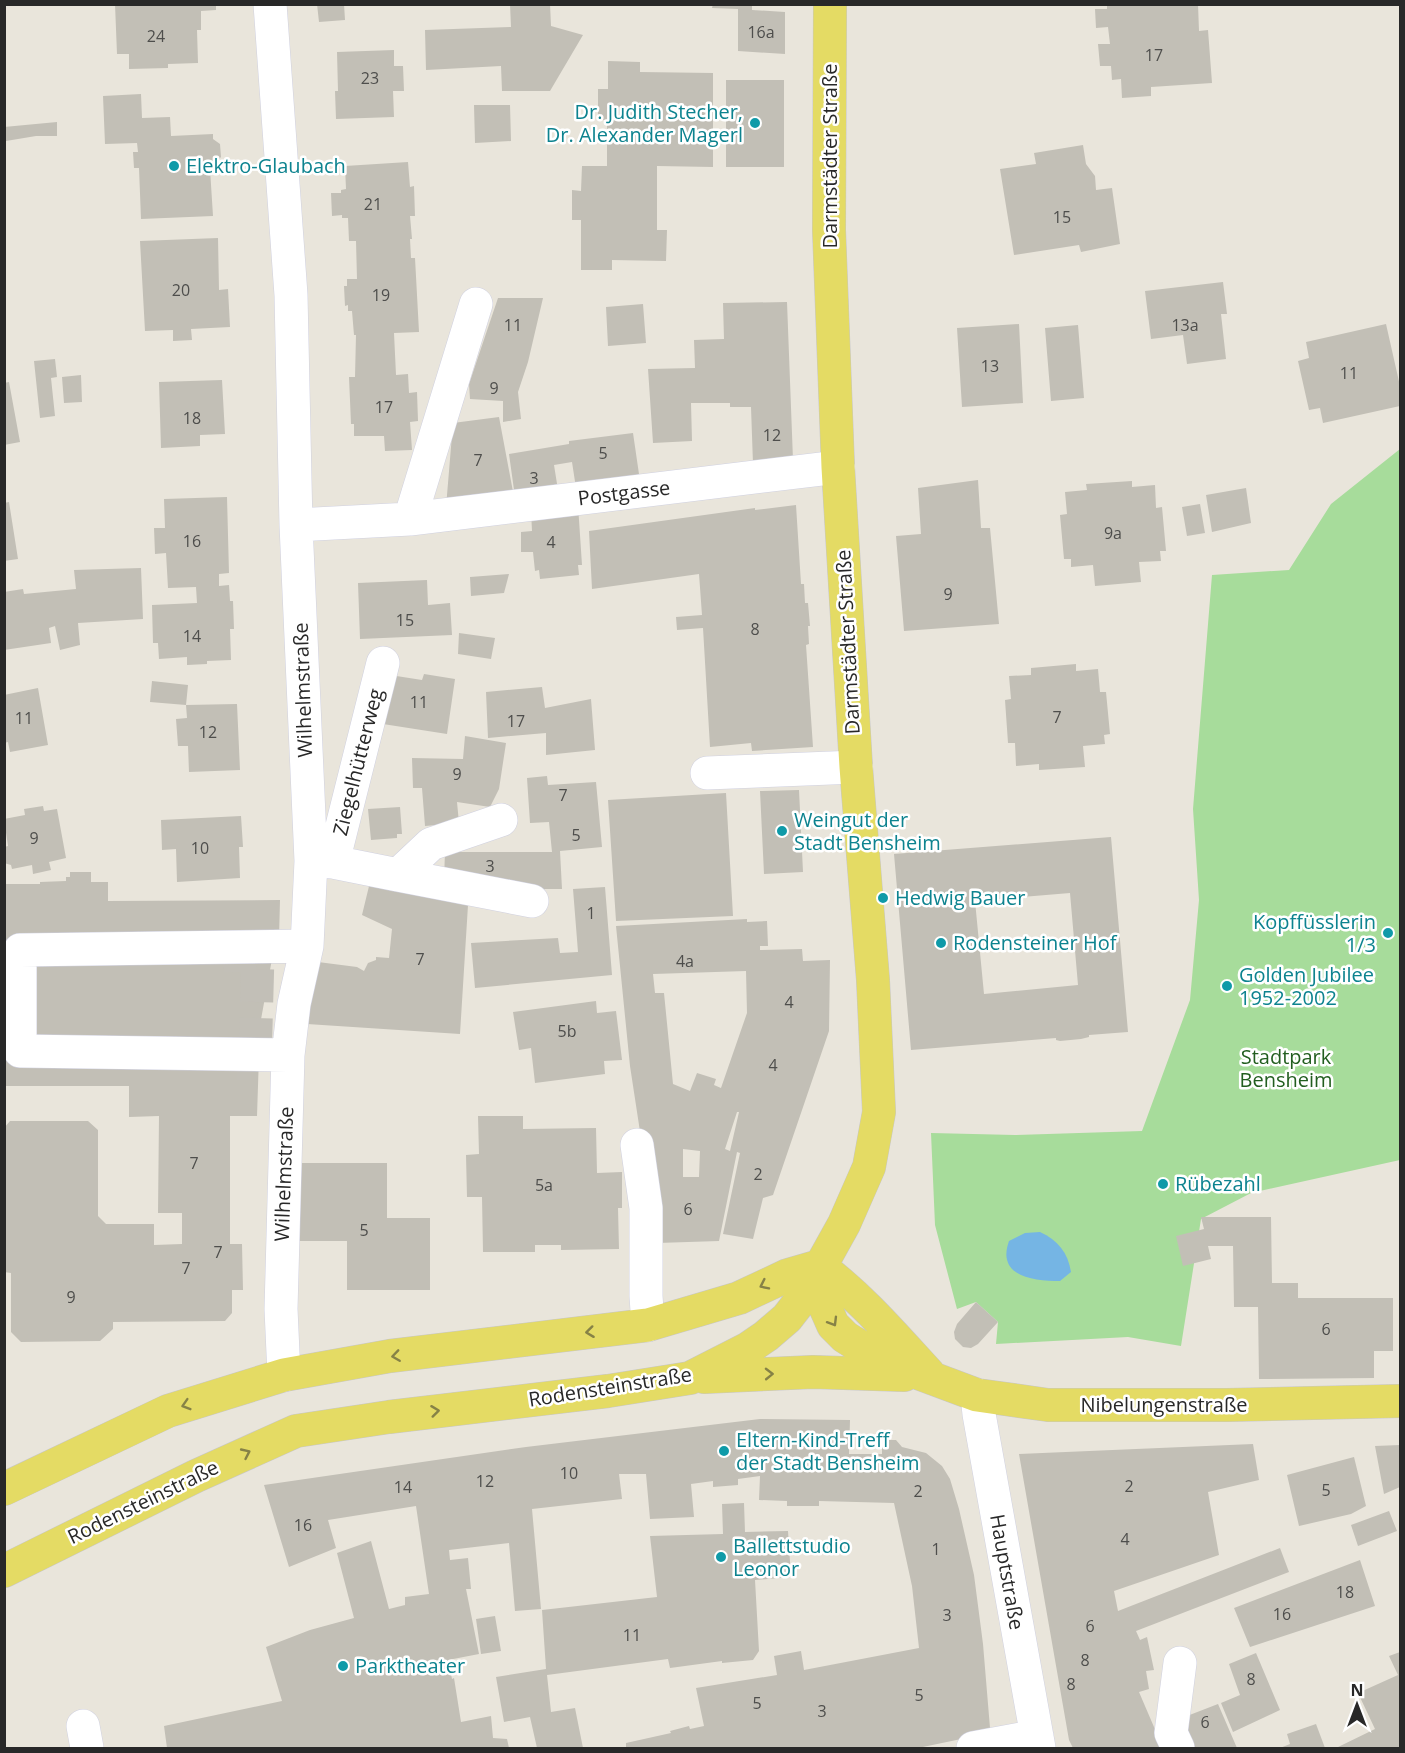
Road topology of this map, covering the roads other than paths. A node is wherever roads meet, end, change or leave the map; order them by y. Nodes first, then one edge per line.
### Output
1 (270, 4) edge
2 (830, 4) edge
3 (476, 304) dead end
4 (838, 466) junction
5 (410, 519) junction
6 (296, 525) junction
7 (383, 663) dead end
8 (856, 767) junction
9 (707, 773) dead end
10 (501, 820) dead end
11 (322, 862) junction
12 (398, 875) junction
13 (532, 901) dead end
14 (307, 946) junction
15 (288, 1055) junction
16 (637, 1145) dead end
17 (819, 1266) junction
18 (648, 1325) junction
19 (284, 1375) junction
20 (931, 1377) junction
21 (690, 1378) junction
22 (977, 1395) junction
23 (1401, 1401) edge
24 (4, 1489) edge
25 (4, 1571) edge
26 (1180, 1663) dead end
27 (1038, 1742) edge
28 (973, 1749) edge
29 (1178, 1749) edge

1 - 6 street, Wilhelmstraße
2 - 4 main road, Darmstädter Straße
3 - 5 street
4 - 5 street, Postgasse
4 - 8 main road, Darmstädter Straße
5 - 6 street, Postgasse
6 - 11 street, Wilhelmstraße
7 - 11 street, Ziegelhütterweg
8 - 9 street
8 - 17 main road, Darmstädter Straße
10 - 12 street
11 - 12 street, Ziegelhütterweg
11 - 14 street, Wilhelmstraße
12 - 13 street, Ziegelhütterweg
14 - 15 street, Wilhelmstraße
14 - 15 street
15 - 19 street, Wilhelmstraße
16 - 18 street
17 -> 18 main road
17 - 20 main road, Nibelungenstraße
17 - 21 main road, Rodensteinstraße
18 -> 19 main road
19 -> 24 main road
21 -> 20 main road
20 - 22 main road, Nibelungenstraße
25 -> 21 main road, Rodensteinstraße
22 - 23 main road, Nibelungenstraße
22 - 27 street, Hauptstraße
26 - 29 street
27 - 28 street

